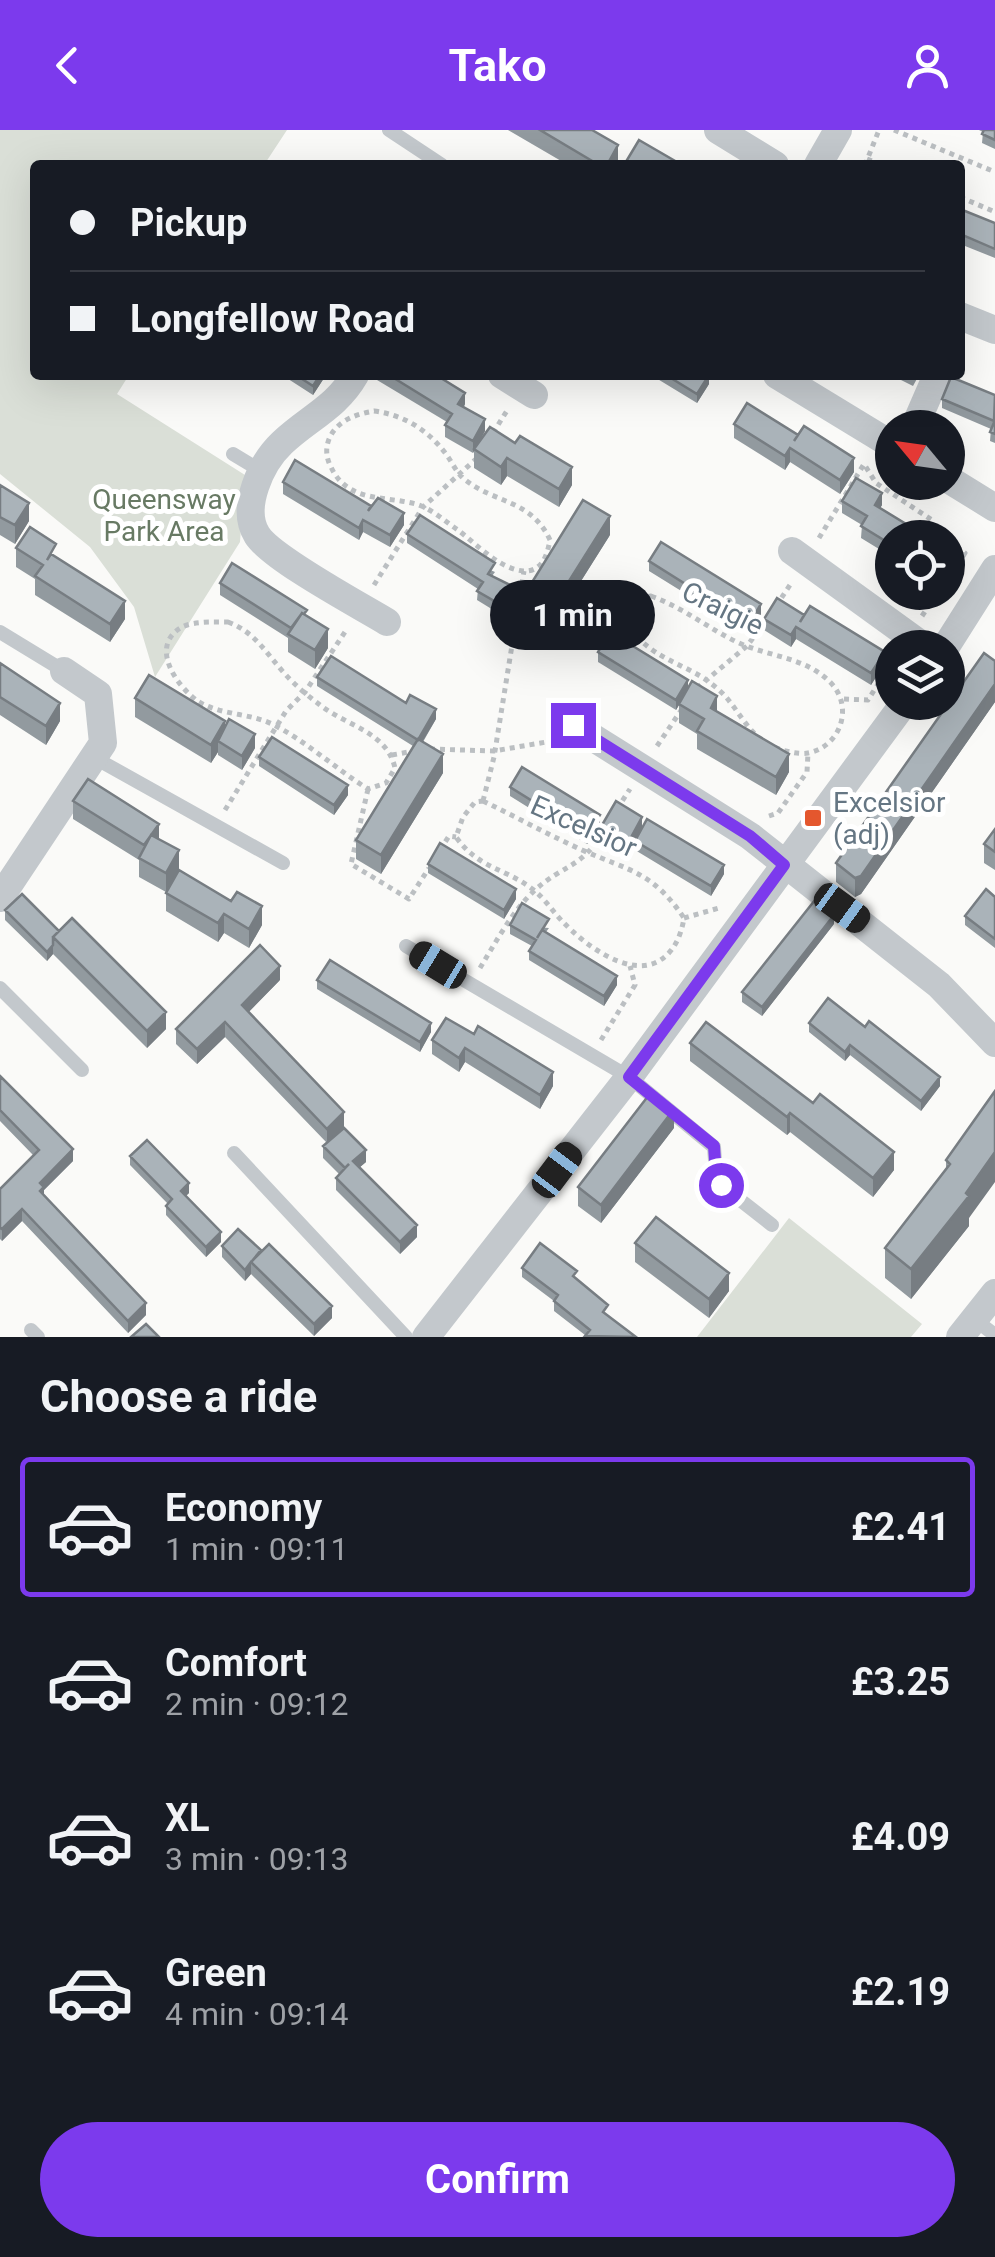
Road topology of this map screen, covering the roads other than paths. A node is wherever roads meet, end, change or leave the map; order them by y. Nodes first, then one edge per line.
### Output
1 (389, 130) edge
2 (718, 130) edge
3 (838, 130) edge
4 (434, 160) edge
5 (767, 160) edge
6 (821, 160) edge
7 (965, 321) edge
8 (995, 330) edge
9 (353, 380) edge
10 (510, 380) edge
11 (785, 380) edge
12 (936, 380) edge
13 (534, 395) dead end
14 (922, 410) edge
15 (875, 435) edge
16 (233, 454) dead end
17 (262, 472) junction
18 (965, 489) edge
19 (995, 508) edge
20 (799, 556) road end
21 (995, 569) edge
22 (386, 622) dead end
23 (901, 630) edge
24 (957, 630) edge
25 (0, 632) edge
26 (64, 671) joint
27 (893, 720) edge
28 (573, 725) road end
29 (93, 757) junction
30 (283, 863) dead end
31 (784, 865) junction
32 (0, 898) edge
33 (406, 946) dead end
34 (0, 988) edge
35 (995, 1043) edge
36 (82, 1070) dead end
37 (629, 1077) junction
38 (234, 1153) dead end
39 (772, 1225) dead end
40 (995, 1293) edge
41 (977, 1330) edge
42 (426, 1335) edge

1 - 4 lane
2 - 5 street
3 - 6 street
7 - 8 street
9 - 17 street
10 - 13 street
11 - 15 street
12 - 14 street
16 - 17 lane
17 - 22 street
18 - 19 street
20 - 23 street
21 - 24 street
25 - 26 lane
26 - 29 street
27 - 31 street
28 - 31 street
29 - 30 lane
29 - 32 street
31 - 35 street
31 - 37 street
33 - 37 lane
34 - 36 lane
37 - 39 lane
37 - 42 street
38 - 42 lane
40 - 41 street

